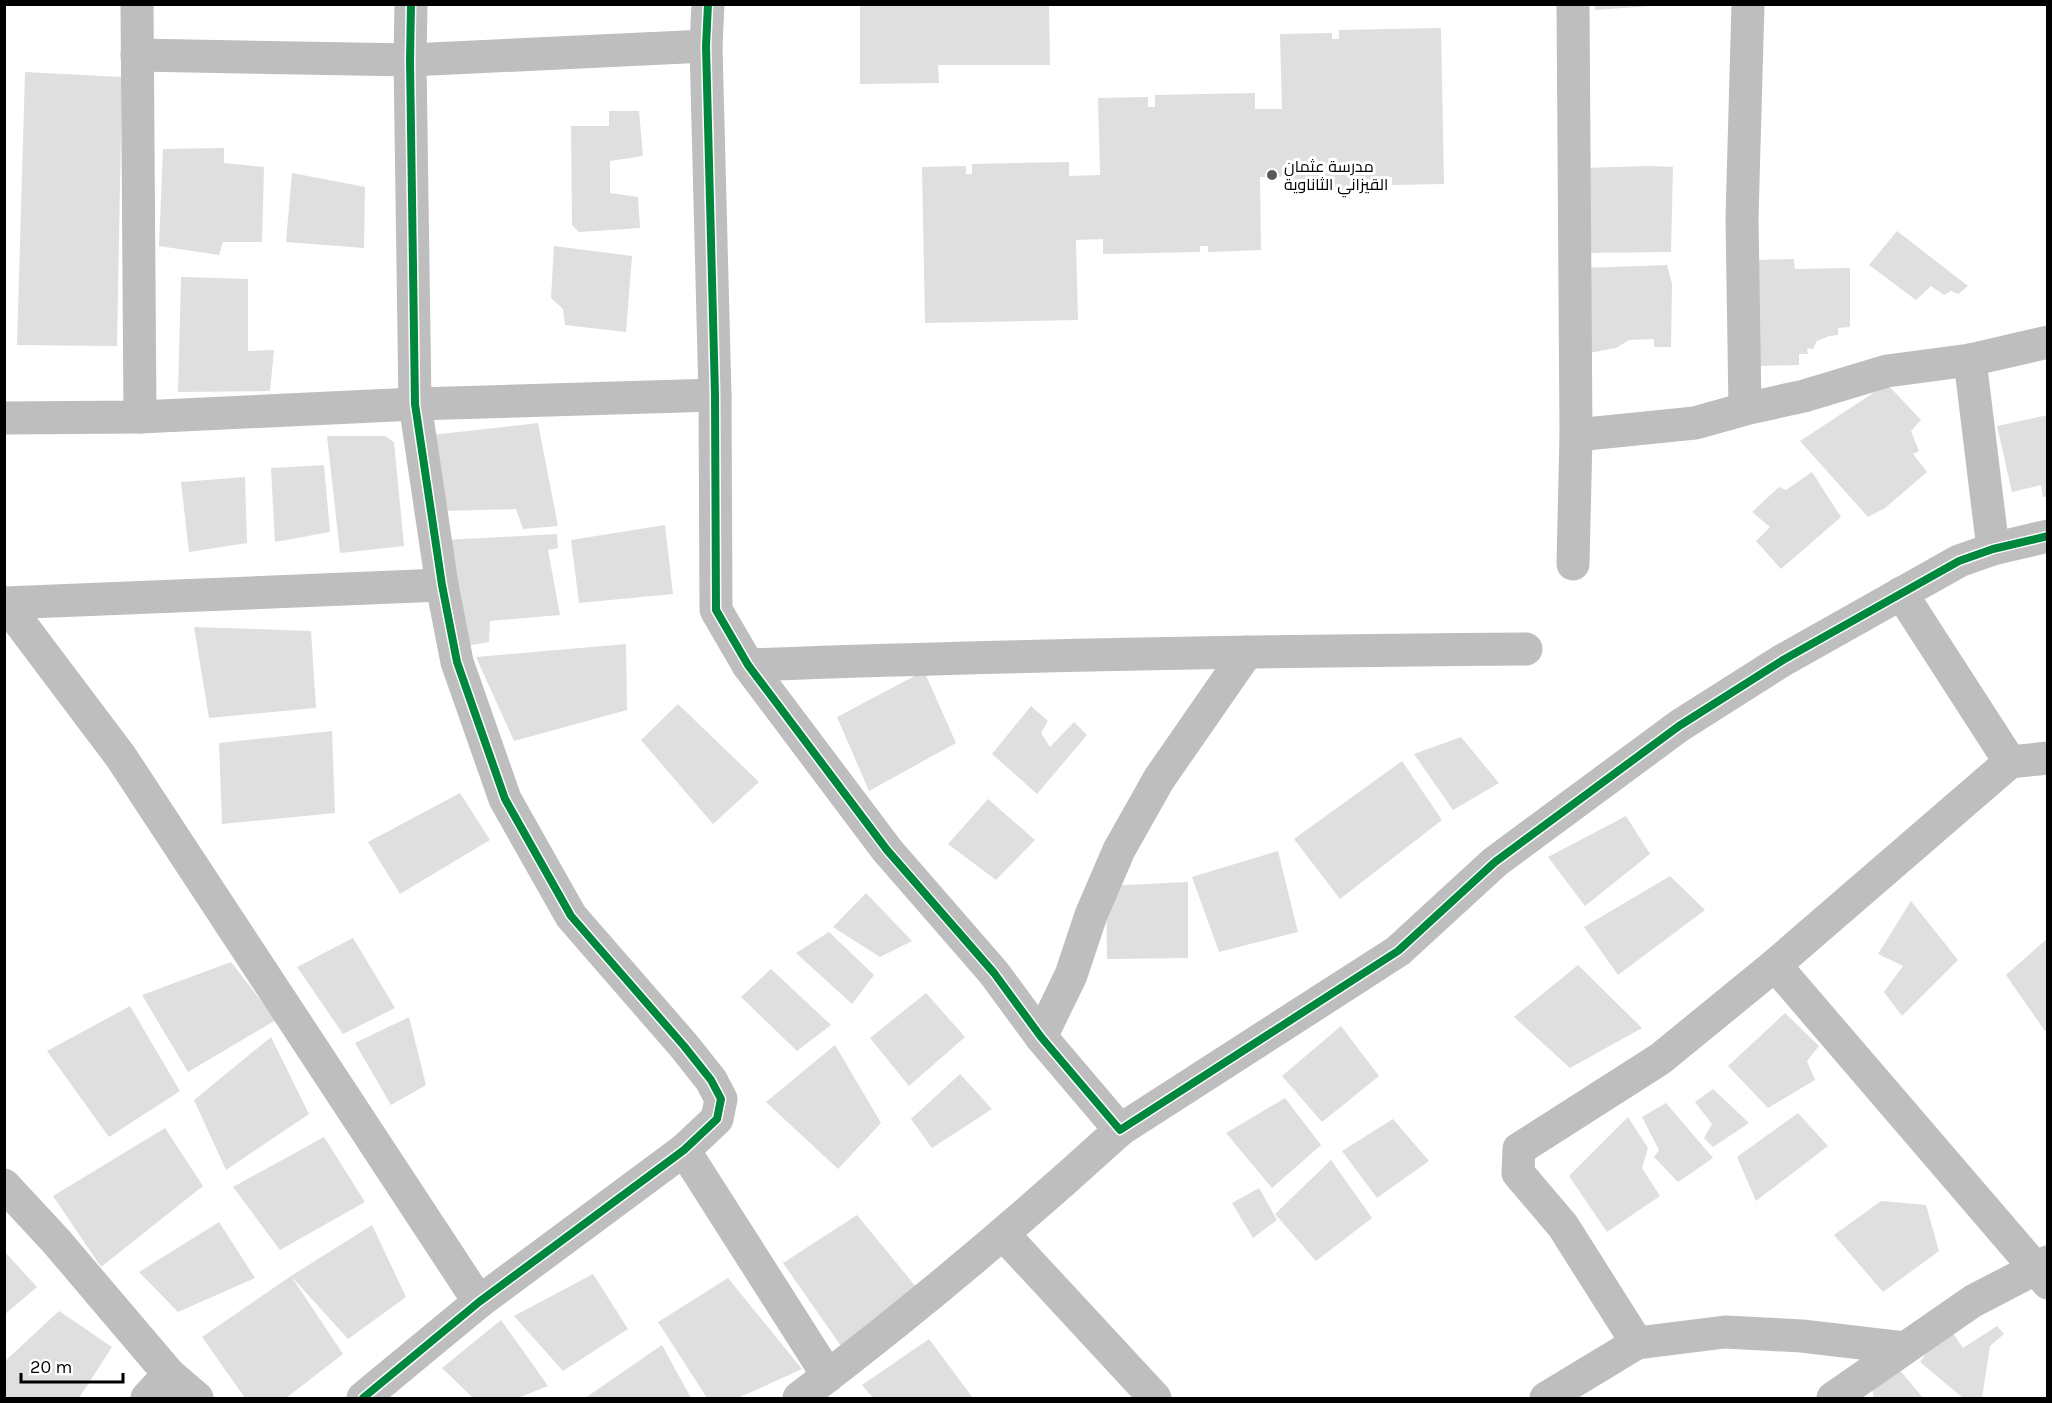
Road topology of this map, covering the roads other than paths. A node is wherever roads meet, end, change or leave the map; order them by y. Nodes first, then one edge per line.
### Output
1 (137, 4) edge
2 (411, 4) edge
3 (708, 4) edge
4 (1573, 4) edge
5 (1748, 4) edge
6 (706, 46) junction
7 (137, 54) junction
8 (410, 60) junction
9 (2048, 342) edge
10 (1970, 360) junction
11 (715, 395) junction
12 (415, 404) junction
13 (1745, 409) junction
14 (140, 417) junction
15 (4, 418) edge
16 (1576, 435) junction
17 (2048, 536) edge
18 (1993, 549) junction
19 (1573, 564) dead end
20 (442, 585) junction
21 (1901, 593) junction
22 (5, 603) edge
23 (1526, 649) dead end
24 (1247, 652) junction
25 (748, 665) junction
26 (2048, 759) edge
27 (2010, 762) junction
28 (1775, 965) junction
29 (1041, 1038) junction
30 (1120, 1130) junction
31 (684, 1150) junction
32 (4, 1185) edge
33 (1003, 1234) junction
34 (2044, 1271) edge
35 (479, 1302) junction
36 (1637, 1343) junction
37 (1904, 1348) junction
38 (169, 1374) junction
39 (828, 1376) junction
40 (147, 1398) edge
41 (197, 1398) edge
42 (363, 1398) edge
43 (799, 1398) edge
44 (1155, 1398) edge
45 (1546, 1398) edge
46 (1833, 1398) edge

1 - 7 street
2 - 8 street
3 - 6 street
4 - 16 street
5 - 13 street
6 - 8 street
6 - 11 street
7 - 8 street
7 - 14 street
8 - 12 street
9 - 10 street
10 - 13 street
10 - 18 street
11 - 12 street
11 - 25 street
12 - 14 street
12 - 20 street
13 - 16 street
14 - 15 street
16 - 19 street
17 - 18 street
18 - 21 street
20 - 22 street
20 - 31 street
21 - 27 street
21 - 30 street
22 - 35 street
23 - 24 street
24 - 25 street
24 - 29 street
25 - 29 street
26 - 27 street
27 - 28 street
28 - 34 street
28 - 36 street
29 - 30 street
30 - 33 street
31 - 35 street
31 - 39 street
32 - 38 street
33 - 39 street
33 - 44 street
34 - 37 street
35 - 42 street
36 - 37 street
36 - 45 street
37 - 46 street
38 - 40 street
38 - 41 street
39 - 43 street

